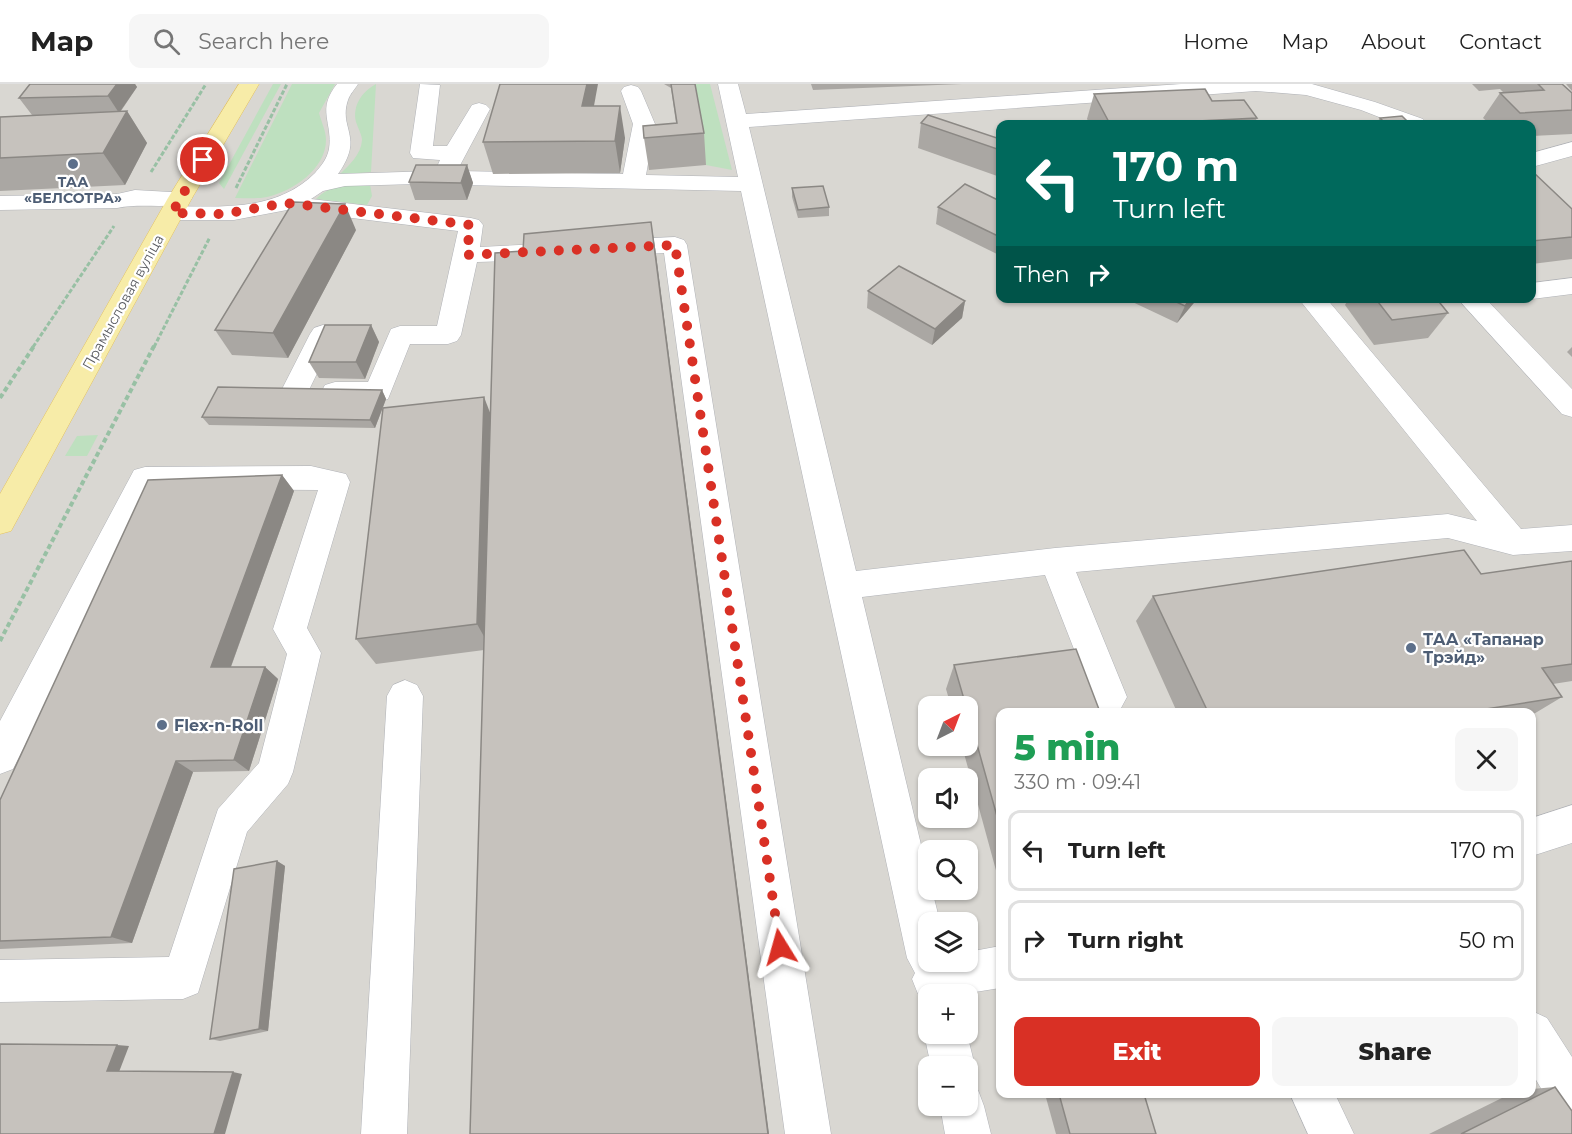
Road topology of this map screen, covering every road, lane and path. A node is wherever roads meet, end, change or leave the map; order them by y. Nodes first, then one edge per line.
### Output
1 (206, 84) edge
2 (249, 84) edge
3 (287, 84) edge
4 (348, 84) edge
5 (728, 84) edge
6 (1321, 84) edge
7 (430, 85) edge
8 (631, 91) dead end
9 (1342, 91) edge
10 (999, 104) junction
11 (479, 109) dead end
12 (1017, 120) edge
13 (1406, 120) edge
14 (737, 121) junction
15 (1572, 148) edge
16 (454, 153) junction
17 (1536, 159) edge
18 (444, 177) junction
19 (633, 181) junction
20 (751, 184) junction
21 (318, 185) junction
22 (135, 196) junction
23 (0, 203) edge
24 (286, 203) junction
25 (176, 206) junction
26 (223, 214) junction
27 (466, 255) junction
28 (1572, 286) edge
29 (1536, 290) edge
30 (1315, 303) edge
31 (1475, 303) edge
32 (378, 334) junction
33 (0, 398) edge
34 (1572, 407) edge
35 (0, 522) edge
36 (1572, 538) edge
37 (1513, 542) junction
38 (1055, 561) junction
39 (844, 586) junction
40 (0, 641) edge
41 (405, 696) dead end
42 (1109, 698) dead end
43 (0, 758) edge
44 (1572, 824) edge
45 (1536, 836) edge
46 (996, 967) edge
47 (932, 973) edge
48 (0, 981) edge
49 (1536, 1040) edge
50 (1314, 1098) edge
51 (1572, 1098) edge
52 (964, 1116) edge
53 (384, 1134) edge
54 (808, 1134) edge
55 (968, 1134) edge
56 (1331, 1134) edge

1 - 22 path
2 - 25 main road, Прамысловая вуліца
3 - 26 path
4 - 21 lane
5 - 14 lane
6 - 9 lane
7 - 16 lane
8 - 19 lane
9 - 10 lane
9 - 13 lane
10 - 12 lane
10 - 14 lane
11 - 16 lane
14 - 20 lane
15 - 17 lane
16 - 18 lane
18 - 19 lane
18 - 21 lane
19 - 20 lane
20 - 39 lane
21 - 24 lane
22 - 23 lane
22 - 25 lane
22 - 33 path
24 - 26 lane
24 - 27 lane
25 - 26 lane
25 - 35 main road, Прамысловая вуліца
26 - 40 path
27 - 32 lane
27 - 54 lane
28 - 29 lane
30 - 37 lane
31 - 34 lane
32 - 32 lane
36 - 37 lane
37 - 38 lane
38 - 39 lane
38 - 42 lane
39 - 47 lane
41 - 53 lane
43 - 48 lane
44 - 45 lane
46 - 47 lane
49 - 51 lane
50 - 56 lane
52 - 55 lane

